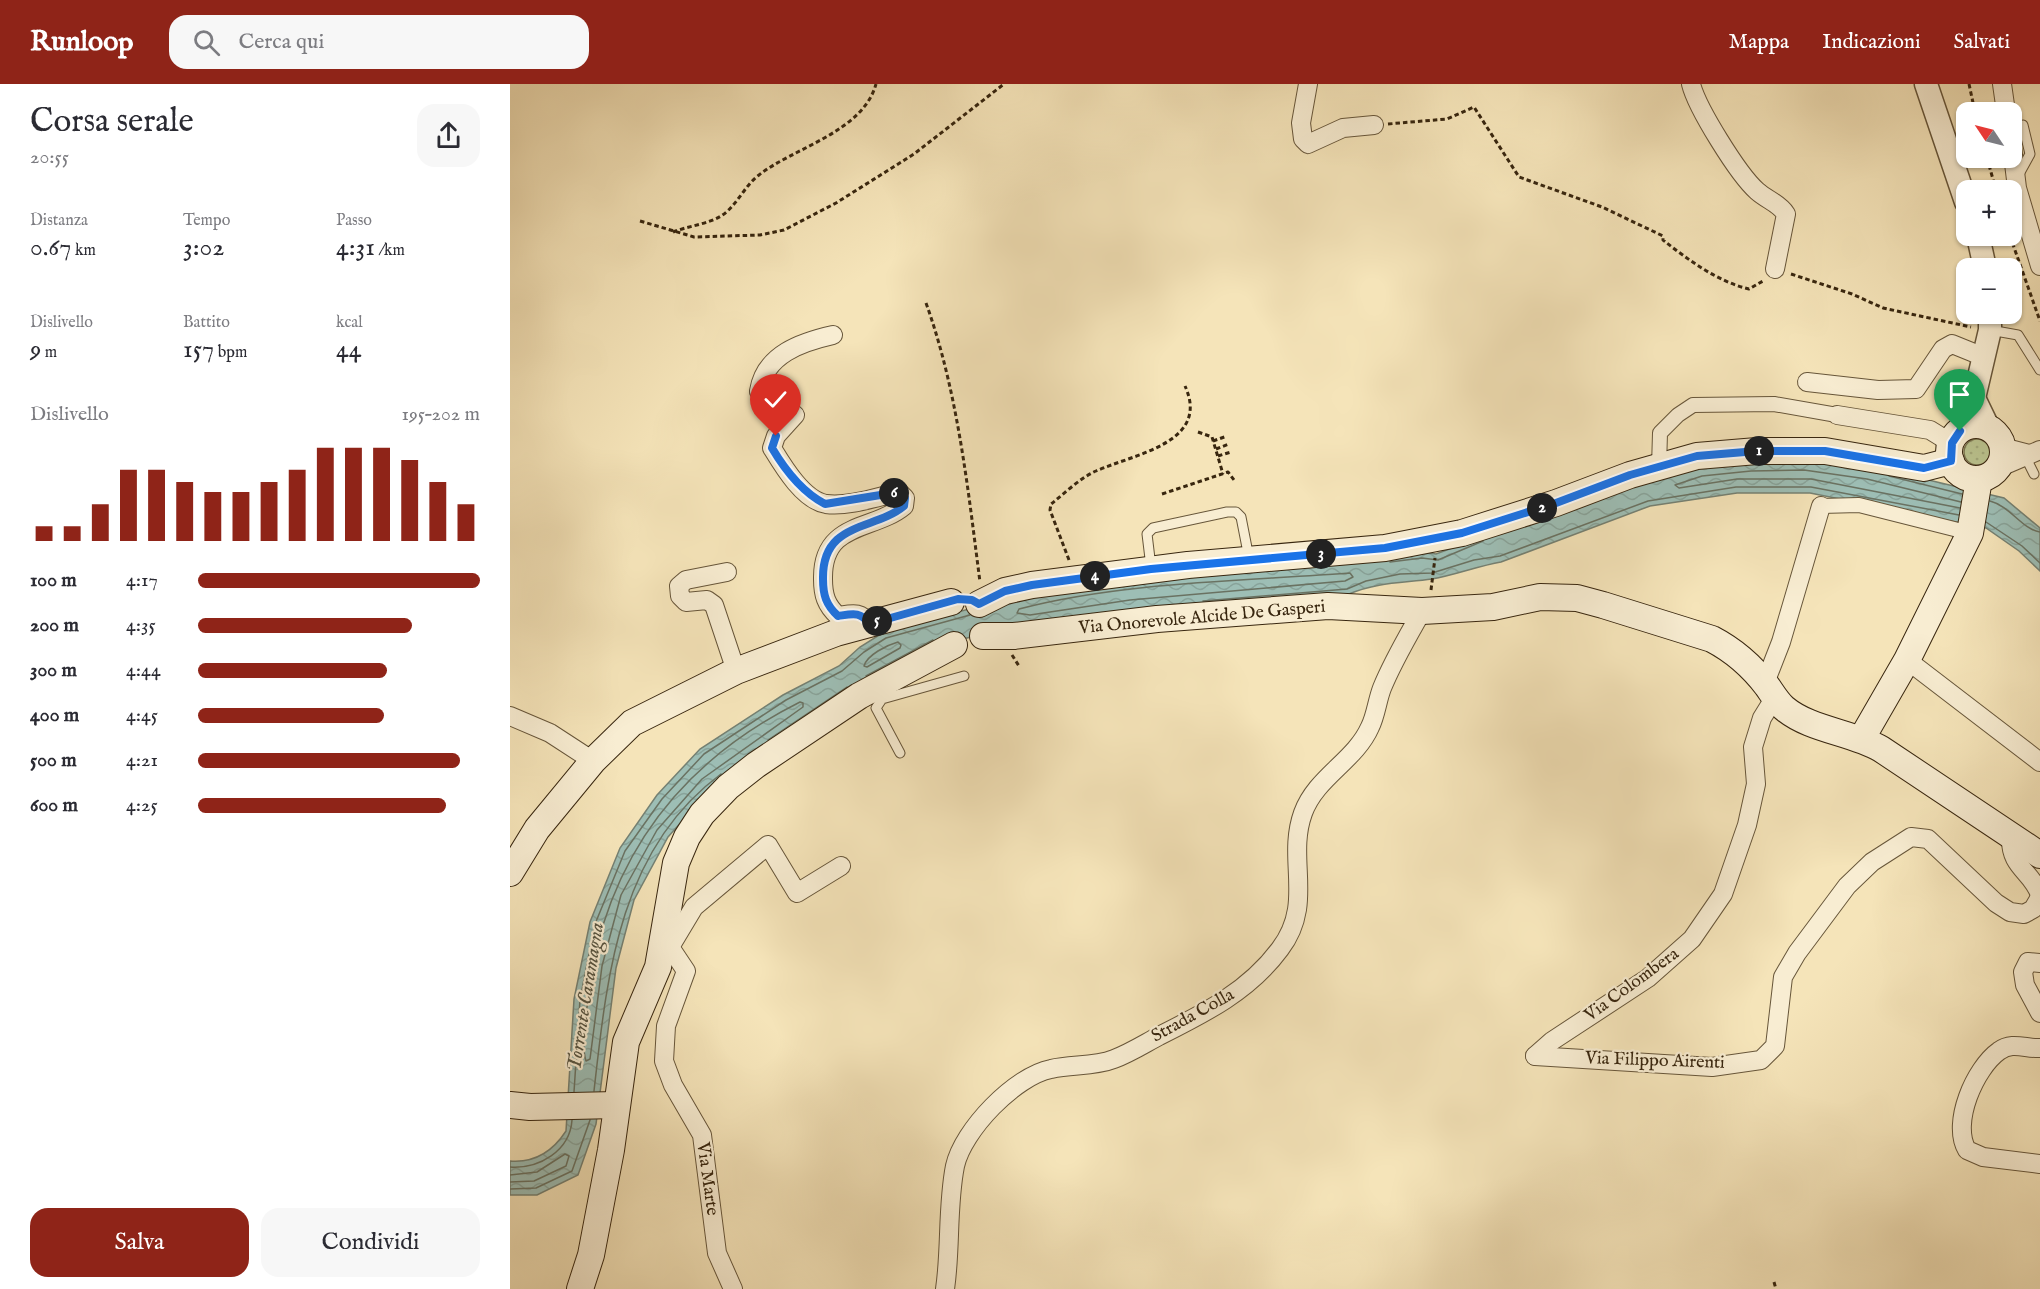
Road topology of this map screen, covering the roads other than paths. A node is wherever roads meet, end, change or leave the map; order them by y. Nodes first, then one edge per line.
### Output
1 (1308, 84) edge
2 (1691, 84) edge
3 (1926, 84) edge
4 (2002, 84) edge
5 (2005, 102) edge
6 (1374, 125) road end
7 (2023, 125) dead end
8 (1959, 180) edge
9 (2019, 180) edge
10 (2022, 202) edge
11 (2040, 266) edge
12 (1775, 269) road end
13 (1990, 324) edge
14 (1994, 324) edge
15 (834, 335) dead end
16 (1984, 357) junction
17 (2040, 370) edge
18 (1807, 382) dead end
19 (1837, 416) joint
20 (2035, 452) edge
21 (1977, 455) junction
22 (1659, 467) junction
23 (2034, 474) dead end
24 (1821, 506) joint
25 (1970, 533) junction
26 (1250, 560) junction
27 (1151, 569) junction
28 (727, 572) dead end
29 (1427, 602) junction
30 (981, 603) junction
31 (939, 609) junction
32 (869, 624) junction
33 (983, 636) junction
34 (954, 645) junction
35 (1907, 660) junction
36 (736, 671) junction
37 (964, 676) dead end
38 (1770, 690) junction
39 (510, 716) edge
40 (1862, 738) junction
41 (900, 753) dead end
42 (593, 761) junction
43 (2040, 762) edge
44 (2011, 838) junction
45 (2039, 854) edge
46 (841, 866) dead end
47 (510, 873) edge
48 (2040, 896) edge
49 (667, 946) junction
50 (2040, 963) edge
51 (2040, 1012) edge
52 (2040, 1047) edge
53 (1535, 1056) joint
54 (510, 1105) edge
55 (615, 1105) junction
56 (2040, 1164) edge
57 (580, 1289) edge
58 (733, 1289) edge
59 (945, 1289) edge

1 - 6 street
2 - 12 street
3 - 8 street
4 - 5 street
7 - 9 lane
10 - 11 street
13 - 16 street
14 - 17 lane
15 - 32 street
16 - 18 street
16 - 21 street
19 - 21 street
19 - 22 street
20 - 21 street
20 - 23 lane
21 - 22 main road
21 - 25 main road
22 - 26 main road
24 - 25 street
24 - 38 street, Via Colombera
25 - 35 main road
26 - 27 main road
26 - 27 lane
27 - 30 main road
28 - 36 street
29 - 33 main road, Via Onorevole Alcide De Gasperi
29 - 38 main road
29 - 59 street, Strada Colla
30 - 31 main road
30 - 33 main road
31 - 32 main road
31 - 34 main road
32 - 36 main road
33 - 34 main road
34 - 49 main road
35 - 40 main road
35 - 43 street
36 - 42 main road
37 - 41 lane
38 - 40 main road
38 - 53 street, Via Colombera
39 - 42 street
40 - 44 main road
42 - 47 main road
44 - 45 main road
44 - 48 street, Via Filippo Airenti
46 - 49 street
48 - 53 street, Via Filippo Airenti
49 - 55 main road
49 - 58 street, Via Marte
50 - 51 street
52 - 56 street
54 - 55 main road
55 - 57 main road

